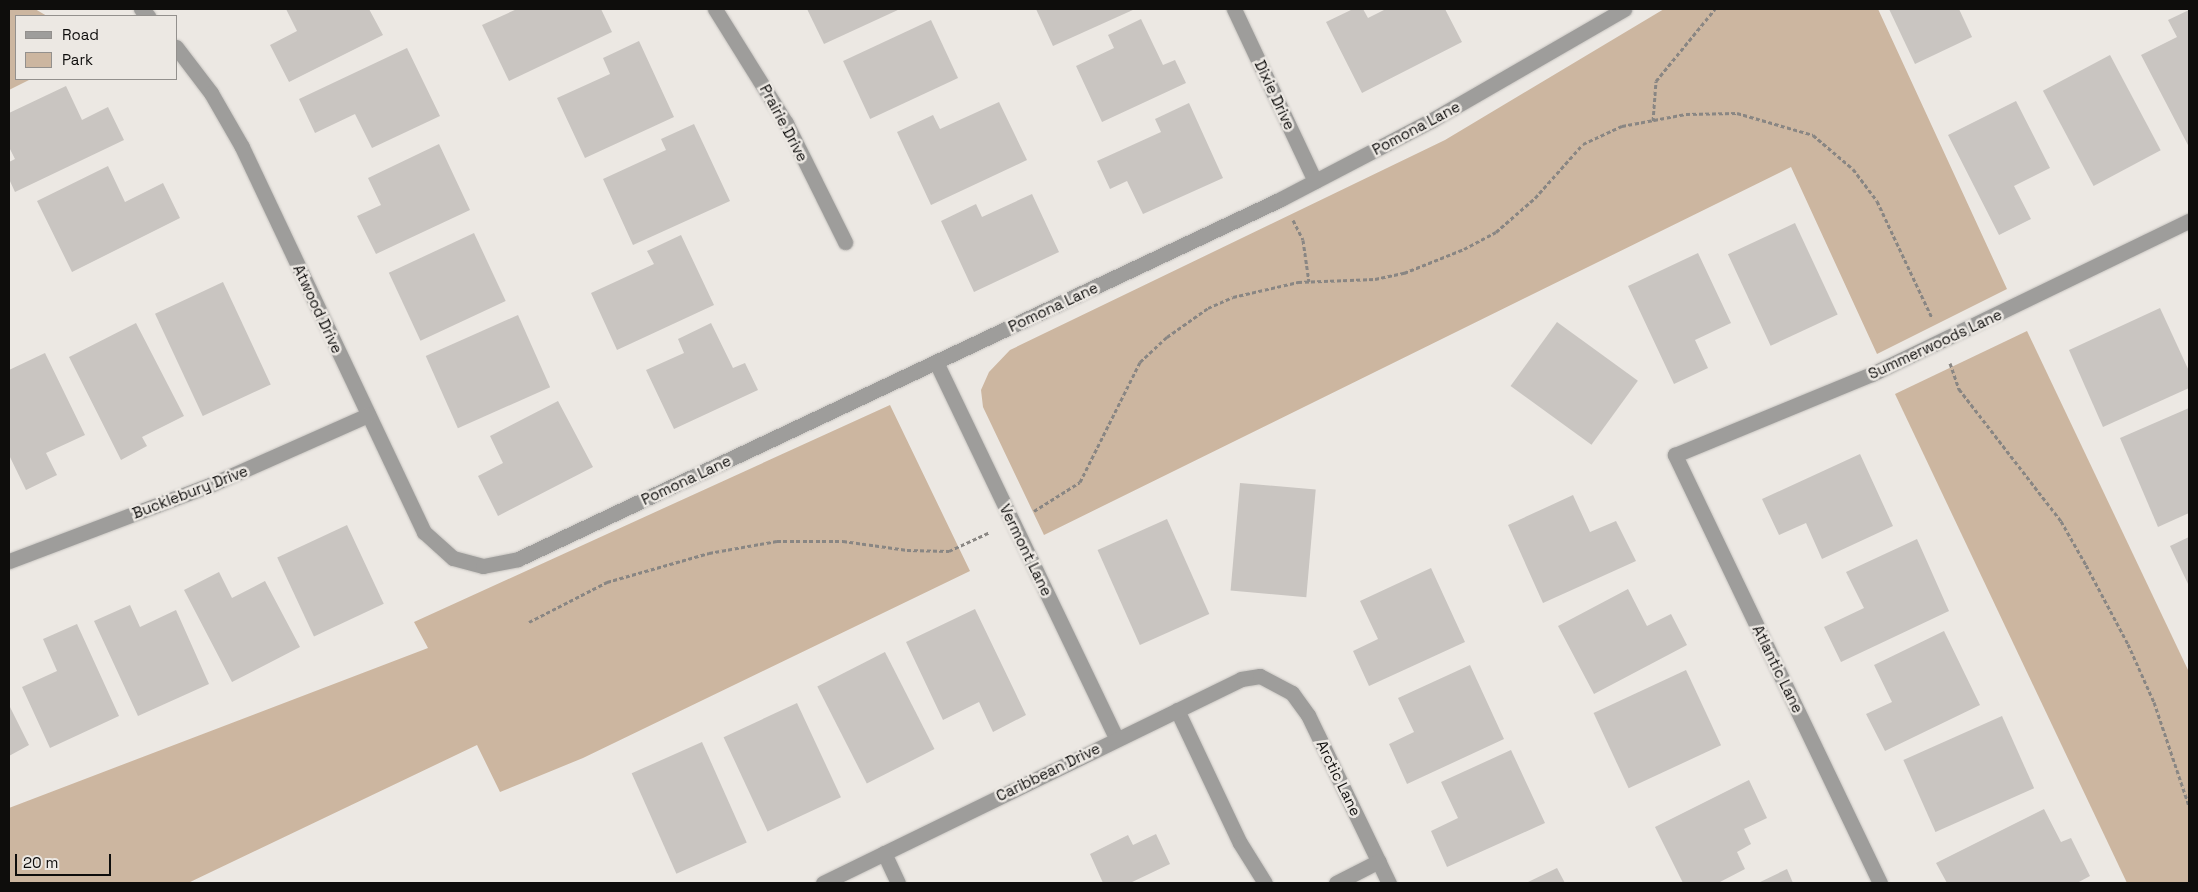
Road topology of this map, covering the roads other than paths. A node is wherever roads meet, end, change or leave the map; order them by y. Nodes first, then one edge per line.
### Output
1 (714, 9) edge
2 (1234, 9) edge
3 (1624, 9) edge
4 (178, 50) edge
5 (1315, 181) junction
6 (2189, 221) edge
7 (845, 242) dead end
8 (936, 362) junction
9 (368, 415) junction
10 (1675, 455) joint
11 (9, 561) edge
12 (465, 563) joint
13 (1275, 682) joint
14 (1176, 710) junction
15 (1116, 738) junction
16 (884, 853) junction
17 (1379, 861) junction
18 (823, 883) edge
19 (898, 883) edge
20 (1265, 883) edge
21 (1336, 883) edge
22 (1389, 883) edge
23 (1880, 883) edge

1 - 7 street, Prairie Drive
2 - 5 street, Dixie Drive
3 - 5 street, Pomona Lane
4 - 9 street, Atwood Drive
5 - 8 street, Pomona Lane
6 - 10 street, Summerwoods Lane
8 - 12 street, Pomona Lane
8 - 15 street, Vermont Lane
9 - 11 street, Bucklebury Drive
9 - 12 street, Atwood Drive
10 - 23 street, Atlantic Lane
13 - 14 street, Caribbean Drive
13 - 17 street, Arctic Lane
14 - 15 street, Caribbean Drive
14 - 20 street
15 - 16 street, Caribbean Drive
16 - 18 street, Caribbean Drive
16 - 19 street
17 - 21 street
17 - 22 street, Arctic Lane

